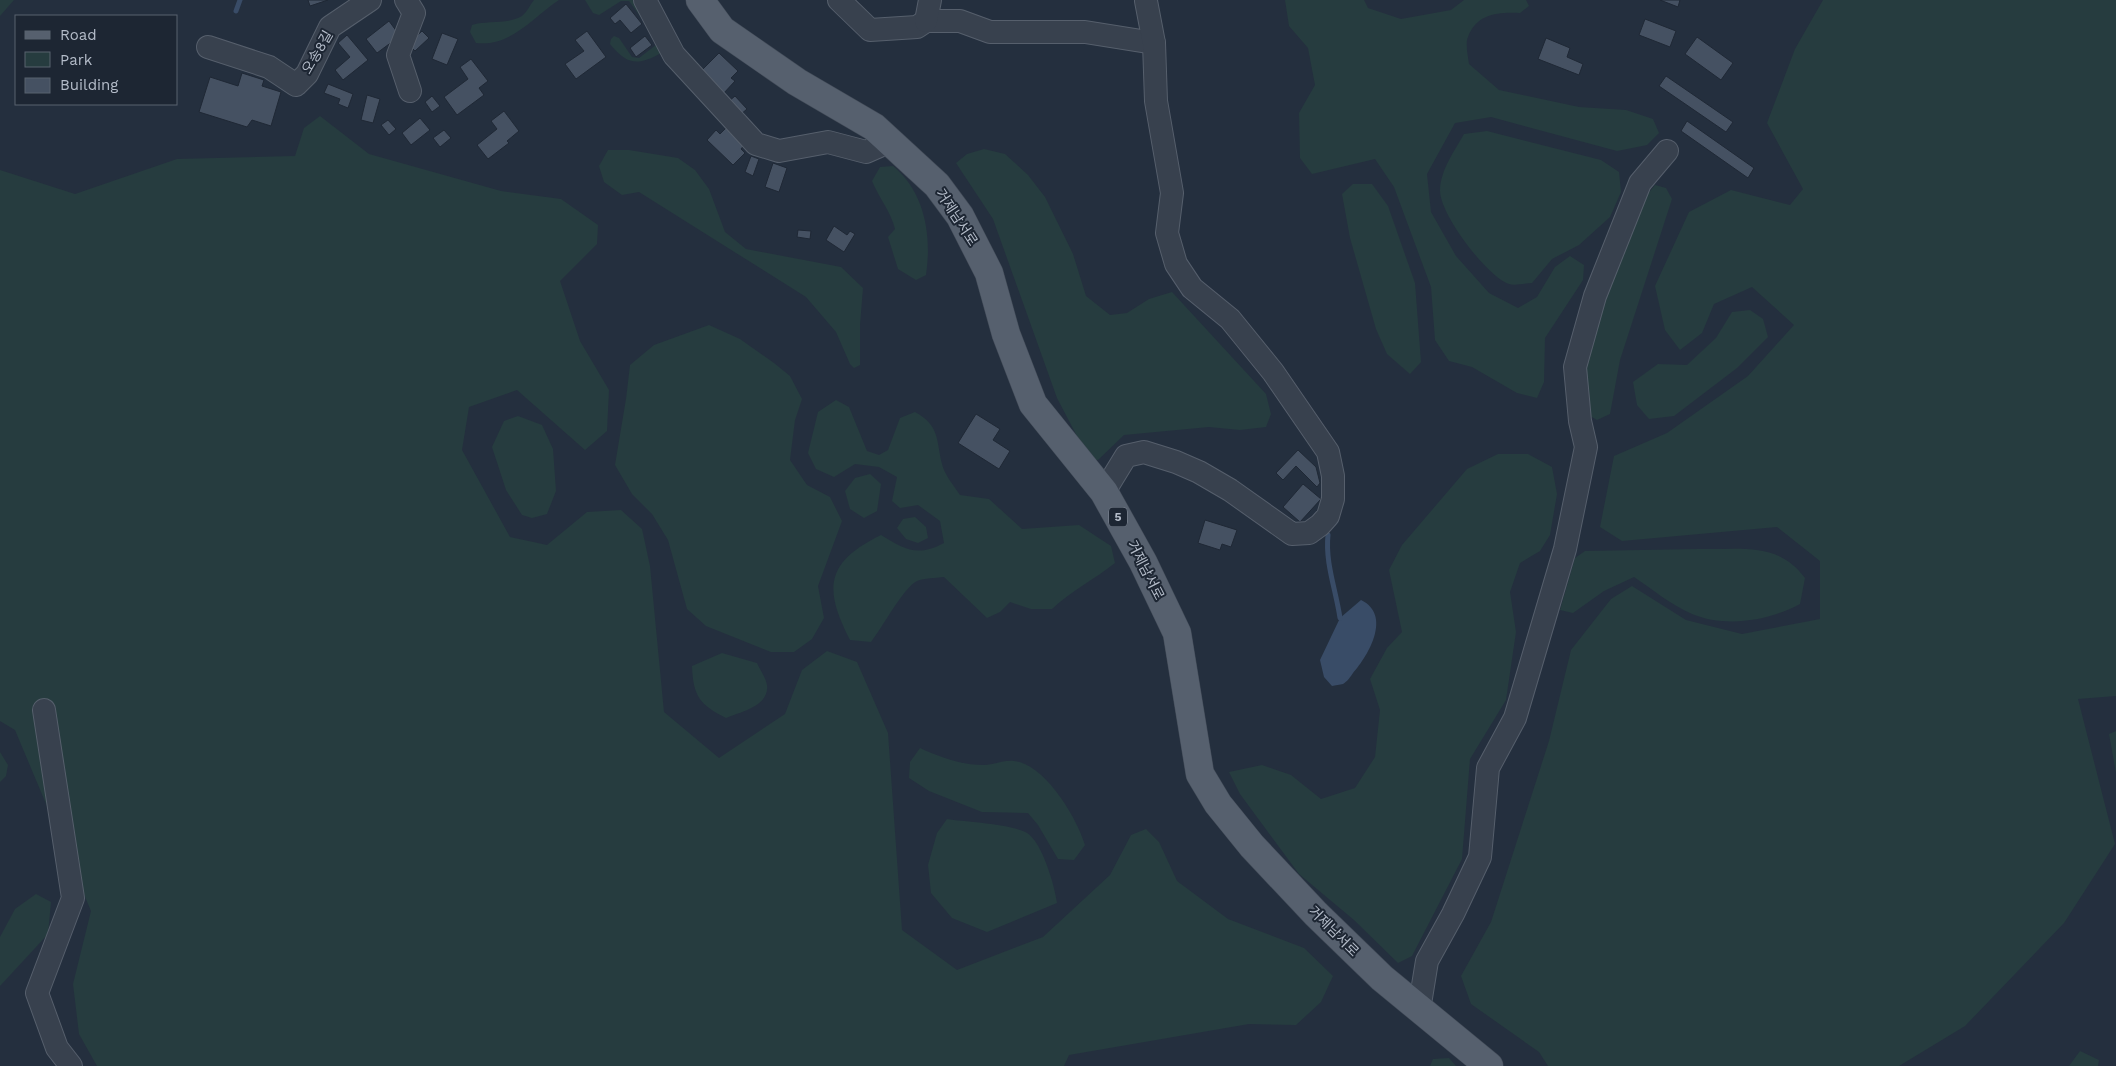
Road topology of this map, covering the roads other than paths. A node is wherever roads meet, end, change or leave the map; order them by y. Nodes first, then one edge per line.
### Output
1 (370, 0) edge
2 (406, 0) edge
3 (646, 0) edge
4 (700, 0) edge
5 (839, 0) edge
6 (1146, 1) dead end
7 (928, 11) edge
8 (1154, 43) junction
9 (208, 47) dead end
10 (410, 91) dead end
11 (890, 141) junction
12 (1667, 152) dead end
13 (1104, 492) junction
14 (44, 710) dead end
15 (1419, 1010) junction
16 (72, 1066) edge
17 (1489, 1066) edge

1 - 9 lane, 오송8길
2 - 10 lane
3 - 11 lane
4 - 11 main road, 거제남서로 / 5
5 - 7 lane
6 - 8 lane
7 - 8 lane
8 - 13 lane
11 - 13 main road, 거제남서로 / 5
12 - 15 lane
13 - 15 main road, 거제남서로 / 5
14 - 16 lane
15 - 17 main road, 거제남서로 / 5

